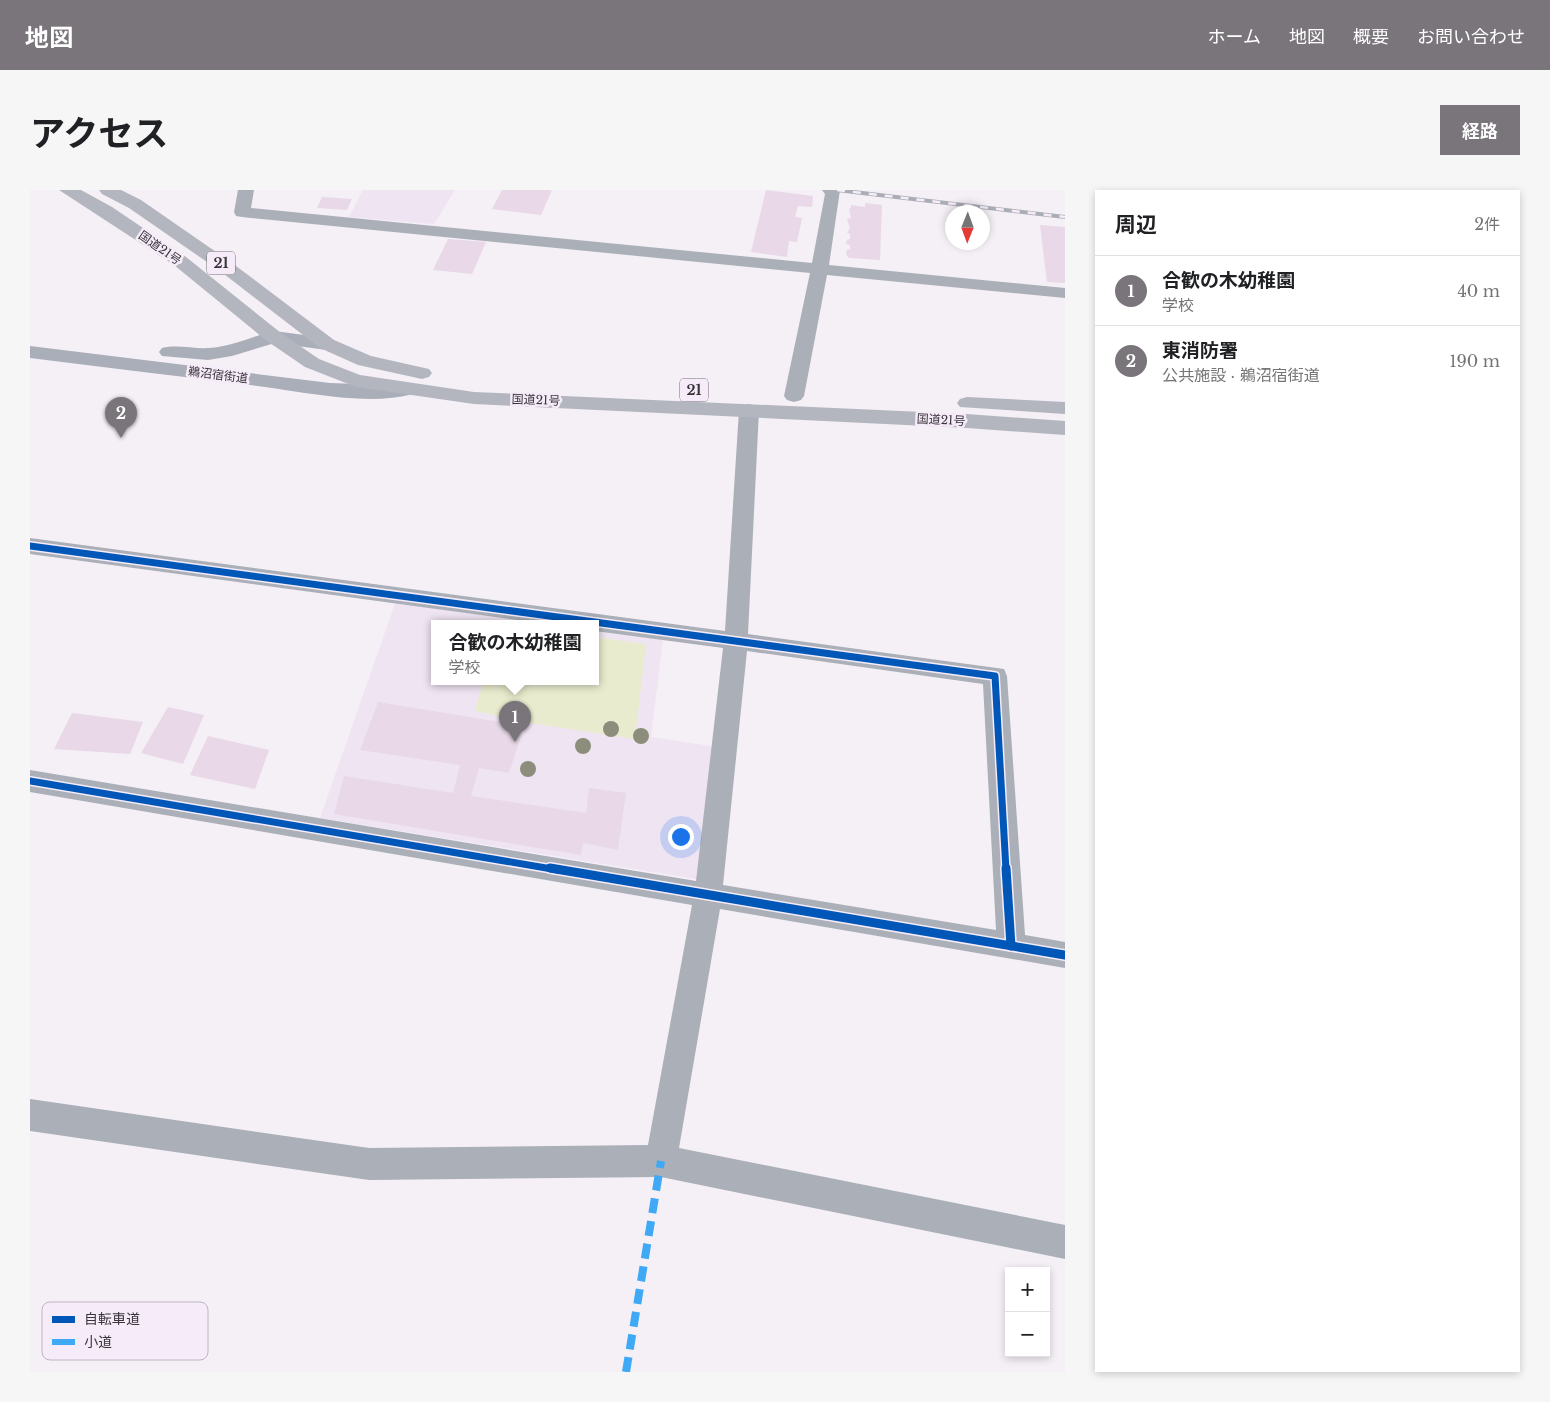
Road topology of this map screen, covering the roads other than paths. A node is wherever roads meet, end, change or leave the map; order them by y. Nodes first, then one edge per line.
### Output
1 (68, 190) edge
2 (108, 190) edge
3 (246, 190) edge
4 (830, 190) edge
5 (820, 268) junction
6 (1065, 293) edge
7 (274, 337) junction
8 (327, 344) junction
9 (30, 345) edge
10 (30, 352) edge
11 (406, 390) junction
12 (794, 396) junction
13 (1065, 408) edge
14 (749, 410) junction
15 (1065, 428) edge
16 (30, 546) edge
17 (574, 620) edge
18 (599, 623) edge
19 (736, 642) junction
20 (30, 781) edge
21 (708, 895) junction
22 (1011, 946) junction
23 (1065, 955) edge
24 (30, 1115) edge
25 (661, 1161) junction
26 (1065, 1242) edge

1 - 7 highway, 国道21号 / 21
2 - 8 highway, 国道21号 / 21
3 - 5 street
4 - 5 street
5 - 6 street
5 - 12 street
7 - 8 street
7 - 9 street
7 - 11 highway, 国道21号 / 21
8 - 12 highway, 国道21号 / 21
10 - 11 street, 鵜沼宿街道
11 - 14 highway, 国道21号 / 21
12 - 13 highway, 国道21号 / 21
14 - 15 highway, 国道21号 / 21
14 - 19 street
16 - 17 street
18 - 19 street
19 - 21 street
19 - 22 street
20 - 21 street
21 - 22 street
21 - 25 street
22 - 23 street
24 - 25 street
25 - 26 street

